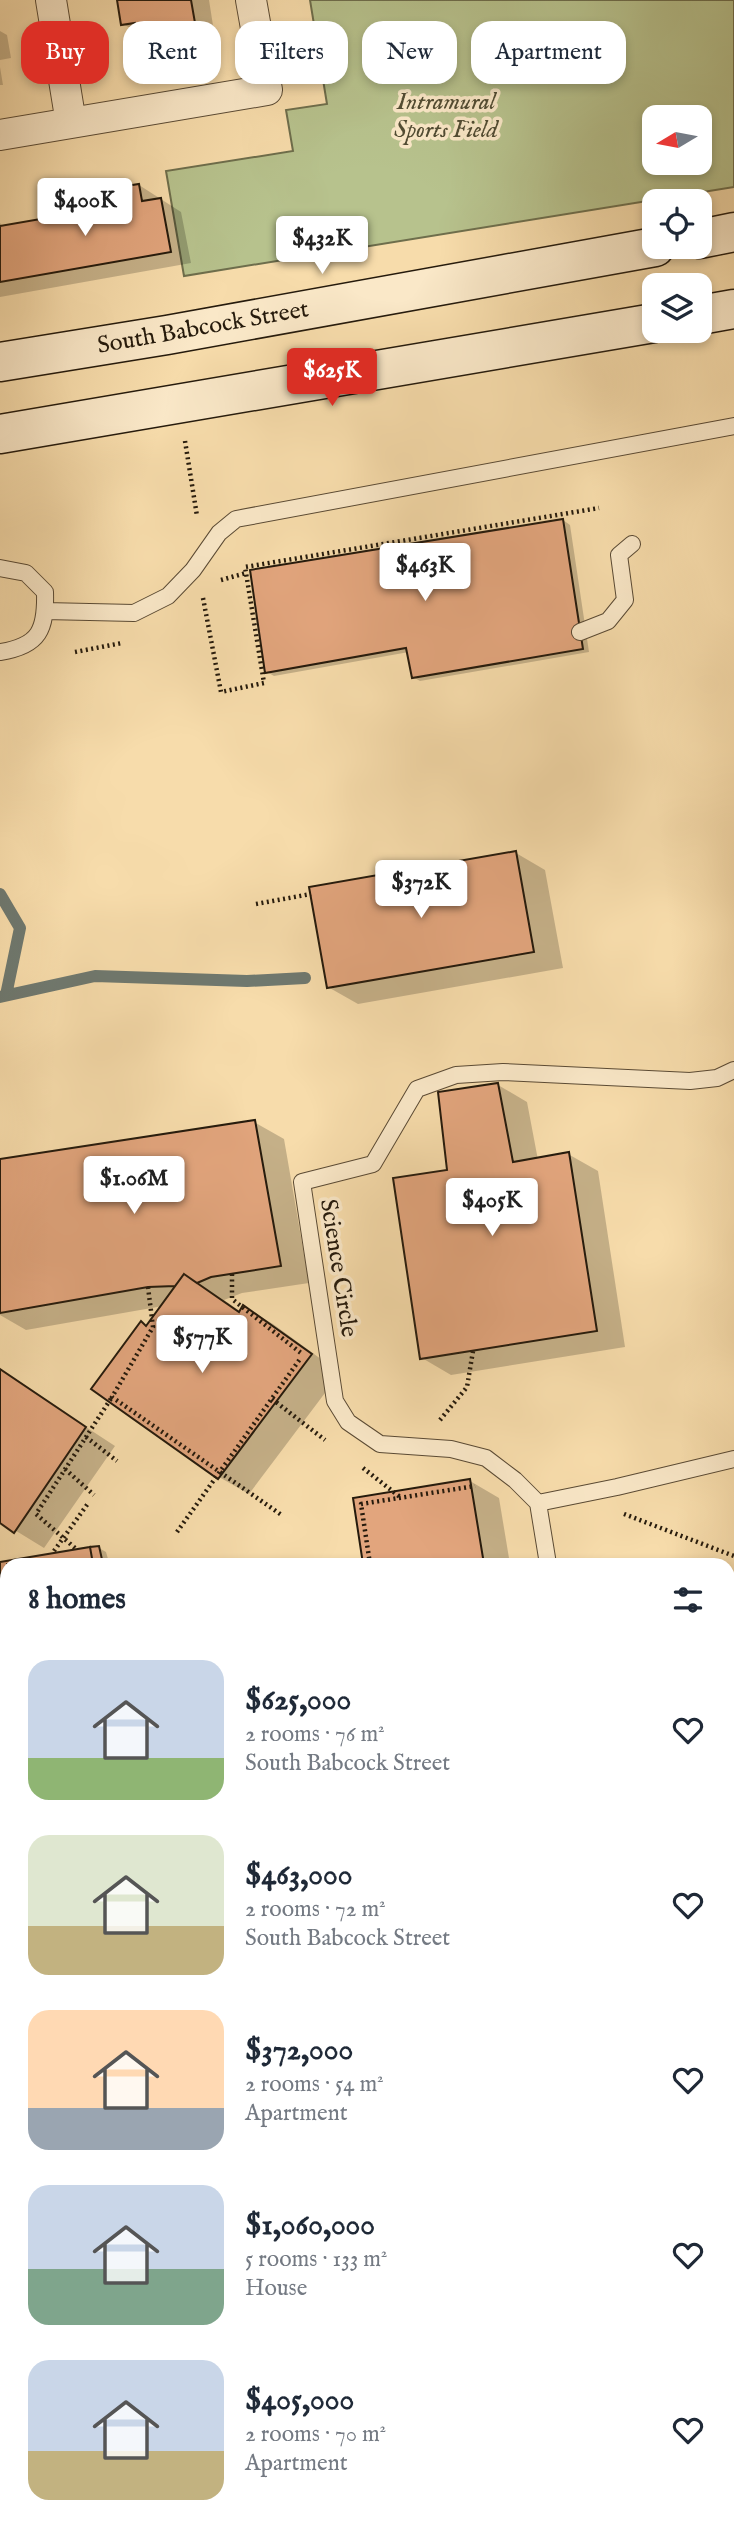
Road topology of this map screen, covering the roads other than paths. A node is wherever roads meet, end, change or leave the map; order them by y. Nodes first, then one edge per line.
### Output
1 (51, 0) edge
2 (251, 0) edge
3 (71, 123) junction
4 (0, 135) edge
5 (734, 232) edge
6 (712, 237) edge
7 (642, 249) edge
8 (734, 309) edge
9 (712, 313) edge
10 (642, 325) edge
11 (0, 362) edge
12 (734, 426) edge
13 (0, 434) edge
14 (632, 544) dead end
15 (0, 568) edge
16 (45, 611) junction
17 (580, 632) dead end
18 (0, 652) edge
19 (734, 1070) edge
20 (734, 1459) edge
21 (538, 1503) junction
22 (547, 1558) edge

1 - 3 street
2 - 3 street
3 - 4 street
5 - 6 main road
7 - 11 main road, South Babcock Street
8 - 9 main road
10 - 13 main road
12 - 16 lane
14 - 17 lane
15 - 16 lane
16 - 18 lane
19 - 21 lane, Science Circle
20 - 21 lane
21 - 22 lane

